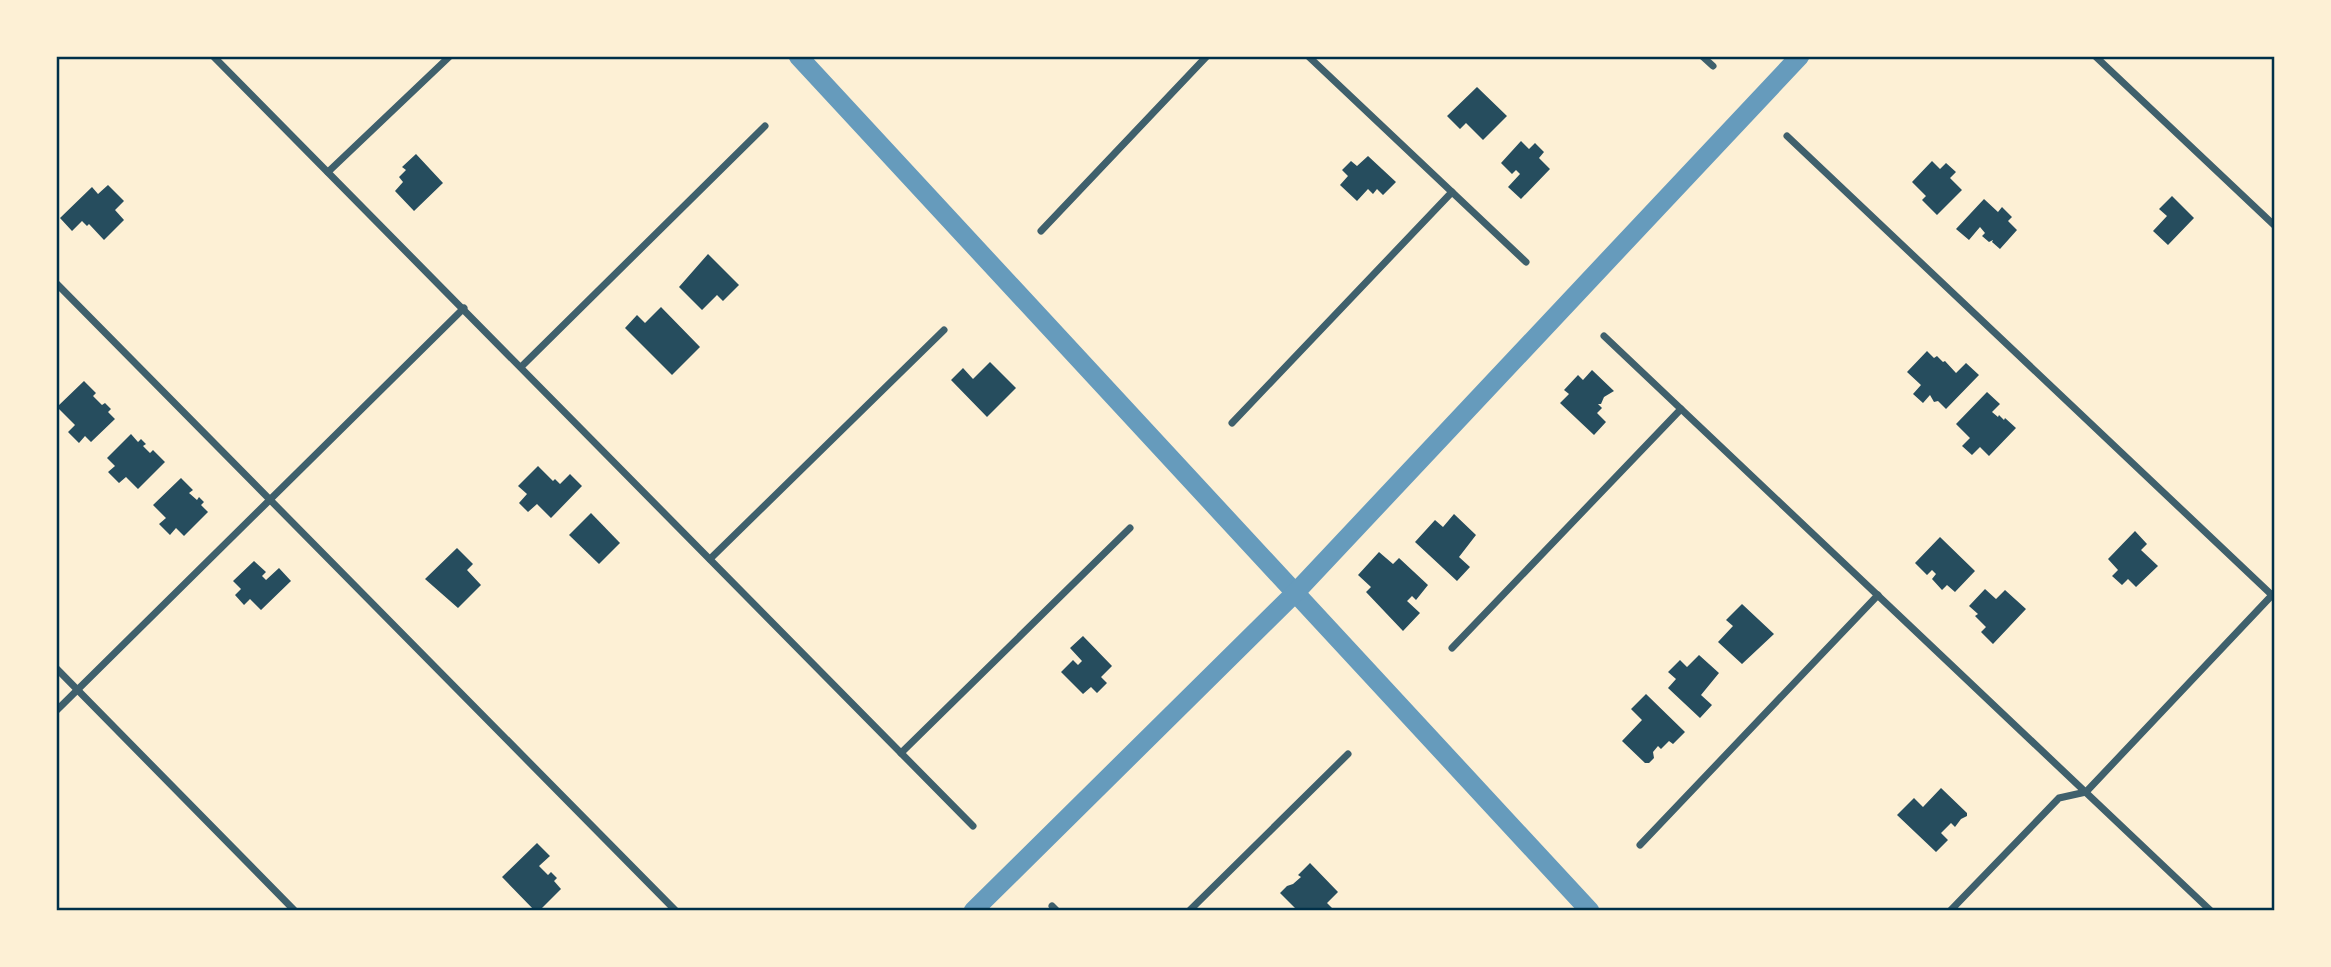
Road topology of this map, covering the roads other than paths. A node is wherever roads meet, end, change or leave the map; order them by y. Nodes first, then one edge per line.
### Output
1 (213, 56) edge
2 (450, 56) edge
3 (1207, 56) edge
4 (1308, 56) edge
5 (1702, 56) edge
6 (2095, 56) edge
7 (1713, 66) dead end
8 (765, 126) dead end
9 (1787, 136) dead end
10 (328, 172) junction
11 (1452, 192) junction
12 (2275, 226) edge
13 (1041, 230) dead end
14 (1526, 262) dead end
15 (56, 283) edge
16 (464, 308) junction
17 (944, 330) dead end
18 (1604, 336) dead end
19 (521, 367) junction
20 (1681, 409) junction
21 (1231, 423) dead end
22 (269, 499) junction
23 (1130, 527) dead end
24 (710, 559) junction
25 (1878, 594) junction
26 (2274, 595) edge
27 (1452, 648) dead end
28 (56, 668) edge
29 (77, 690) junction
30 (56, 711) edge
31 (901, 753) junction
32 (1348, 754) dead end
33 (2085, 792) junction
34 (974, 826) dead end
35 (1640, 845) dead end
36 (296, 911) edge
37 (676, 911) edge
38 (1189, 911) edge
39 (1950, 911) edge
40 (2211, 911) edge

1 - 10 street
2 - 10 street
3 - 13 street
4 - 11 street
5 - 7 street
6 - 12 street
8 - 19 street
9 - 26 street
10 - 16 street
11 - 14 street
11 - 21 street
15 - 22 street
16 - 19 street
16 - 22 street
17 - 24 street
18 - 20 street
19 - 24 street
20 - 25 street
20 - 27 street
22 - 29 street
22 - 37 street
23 - 31 street
24 - 31 street
25 - 33 street
25 - 35 street
26 - 33 street
28 - 29 street
29 - 30 street
29 - 36 street
31 - 34 street
32 - 38 street
33 - 39 street
33 - 40 street

